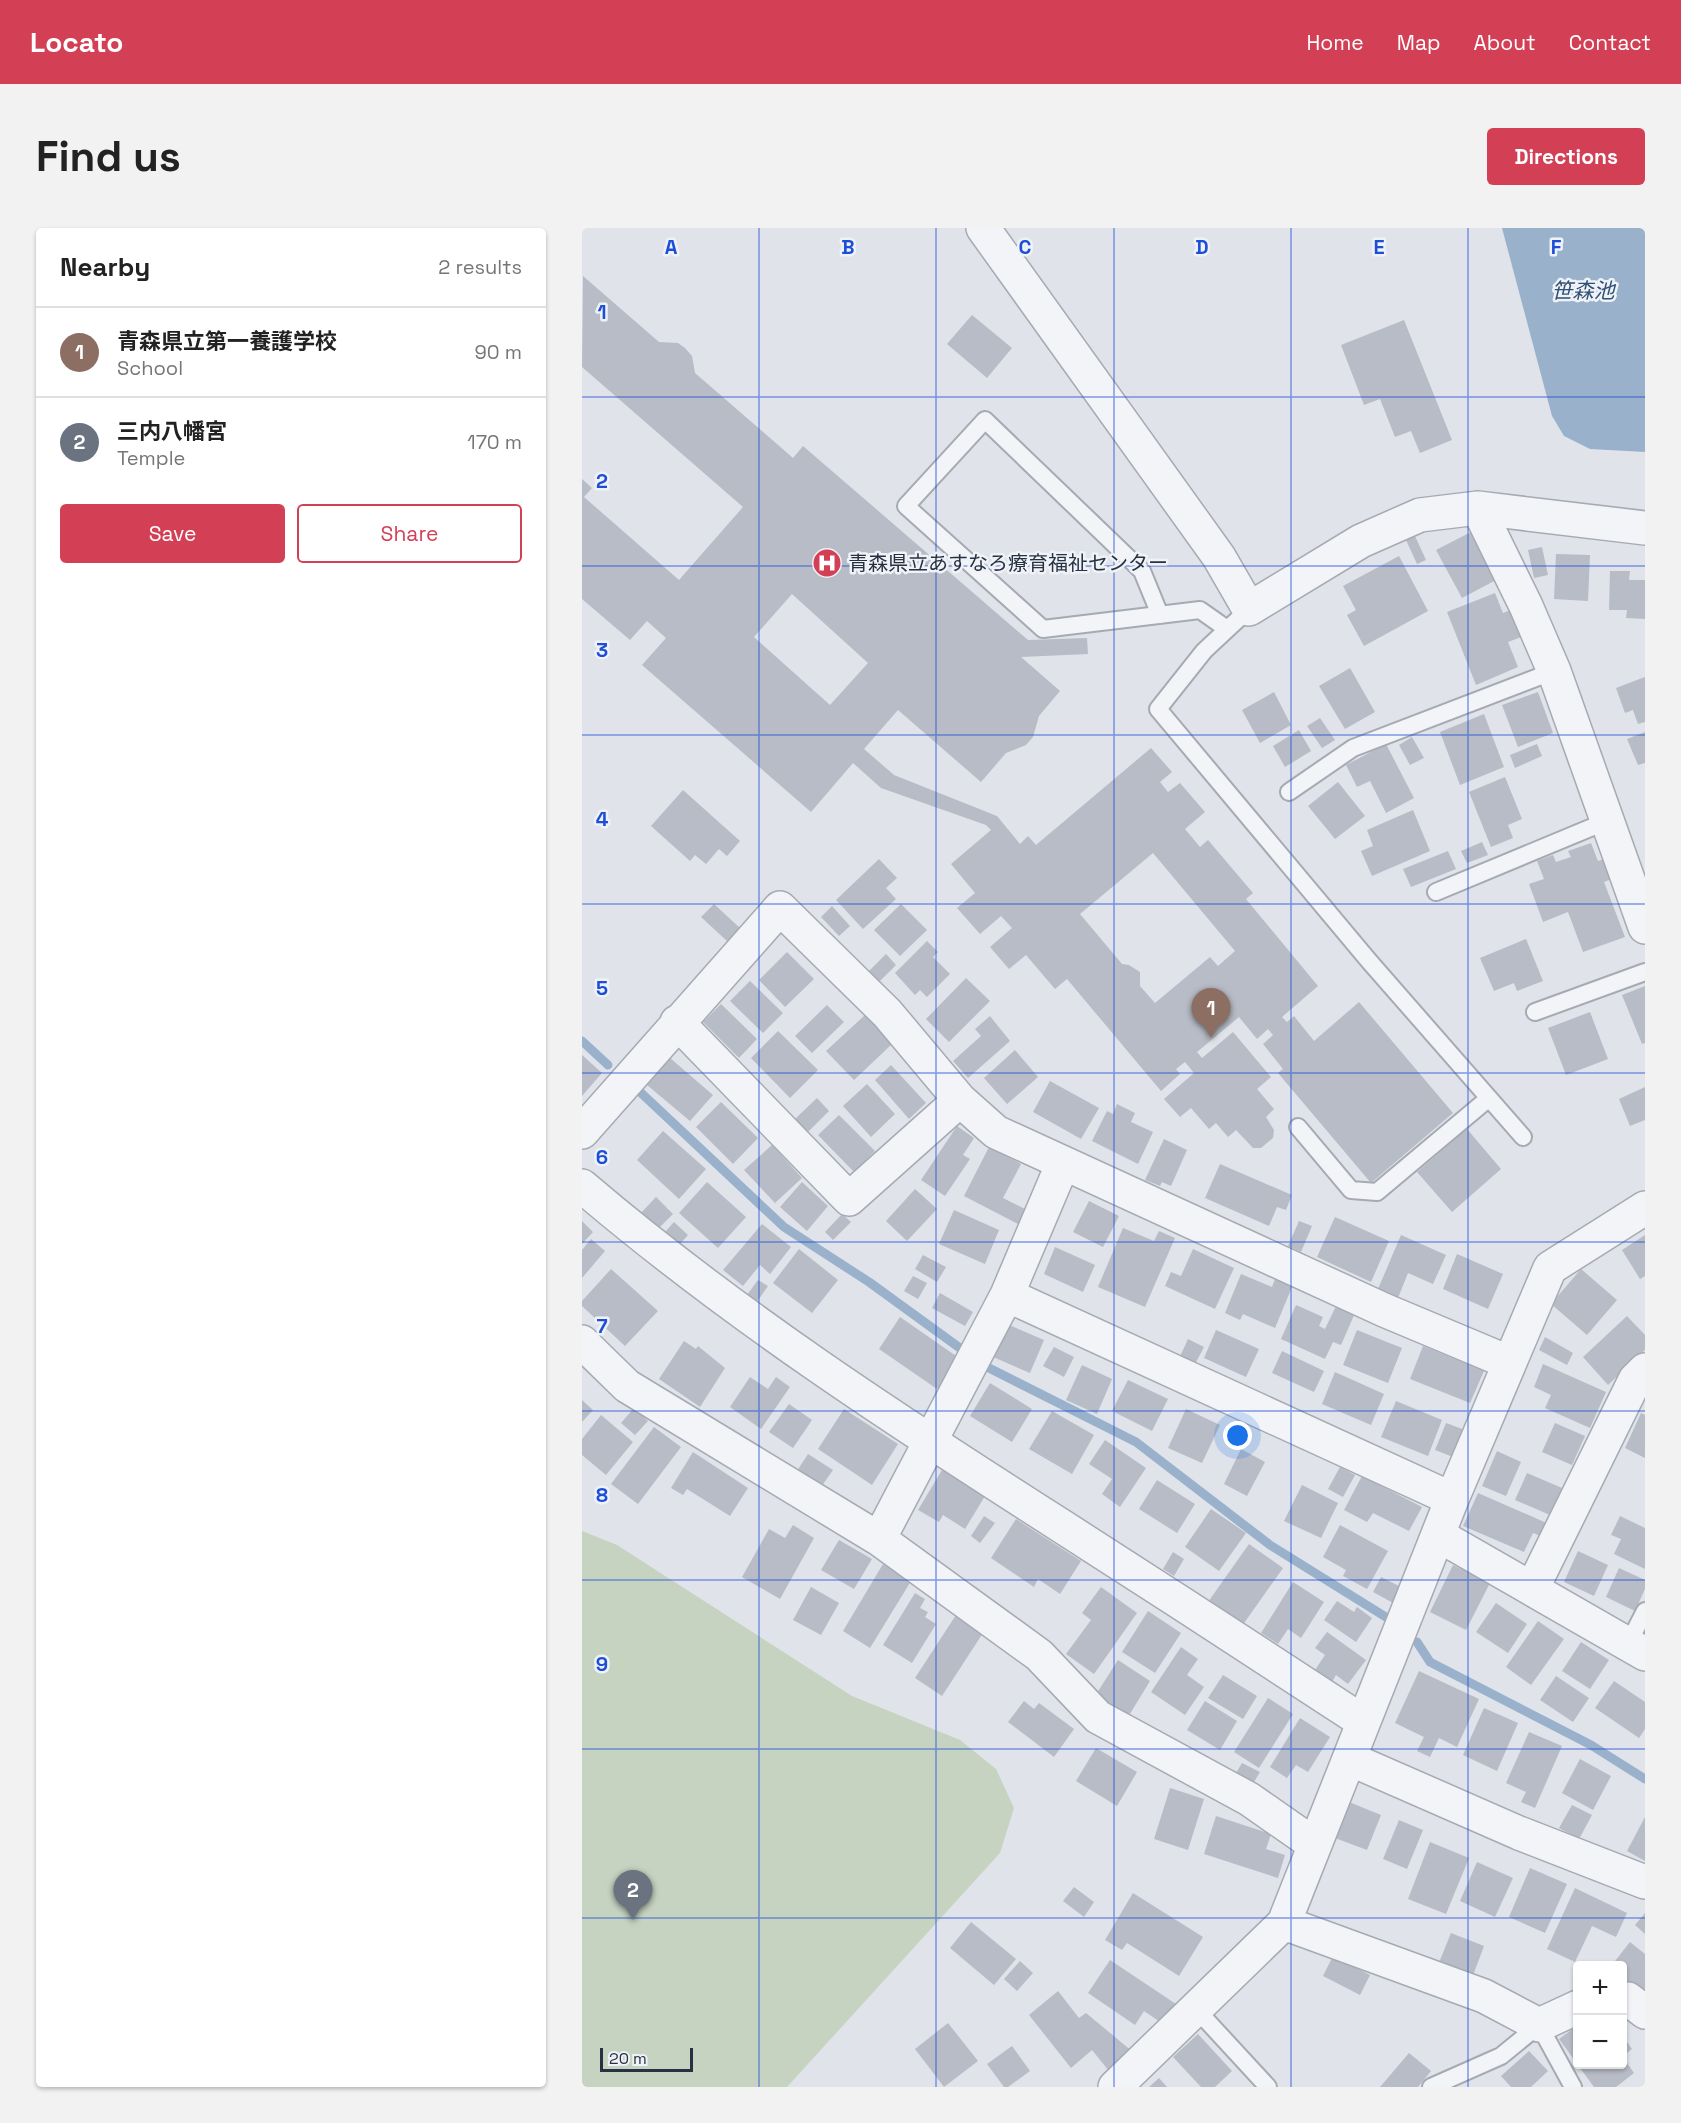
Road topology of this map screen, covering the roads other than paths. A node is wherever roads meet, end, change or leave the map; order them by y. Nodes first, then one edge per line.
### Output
1 (983, 228) edge
2 (1478, 508) junction
3 (1645, 528) edge
4 (1160, 615) junction
5 (1238, 619) junction
6 (1554, 671) junction
7 (1289, 792) dead end
8 (1607, 821) junction
9 (1436, 892) dead end
10 (1645, 927) edge
11 (1645, 972) edge
12 (1535, 1012) dead end
13 (676, 1022) junction
14 (1489, 1098) junction
15 (960, 1100) junction
16 (1298, 1127) dead end
17 (582, 1132) edge
18 (1523, 1137) dead end
19 (1063, 1163) junction
20 (582, 1186) edge
21 (1645, 1208) edge
22 (1007, 1295) junction
23 (582, 1341) edge
24 (1508, 1362) junction
25 (1645, 1370) edge
26 (931, 1443) junction
27 (1452, 1499) junction
28 (1438, 1535) junction
29 (879, 1539) junction
30 (1532, 1588) junction
31 (1645, 1611) edge
32 (1637, 1649) edge
33 (1362, 1721) junction
34 (1350, 1759) junction
35 (1315, 1845) junction
36 (1645, 1882) edge
37 (1284, 1923) junction
38 (1627, 2000) edge
39 (1573, 2009) edge
40 (1197, 2010) junction
41 (1645, 2012) edge
42 (1539, 2025) junction
43 (1115, 2087) edge
44 (1268, 2087) edge
45 (1431, 2087) edge
46 (1573, 2087) edge

1 - 5 street
2 - 3 street
2 - 5 street
2 - 6 street
4 - 4 lane
4 - 5 lane
5 - 14 lane
6 - 7 lane
6 - 8 street
8 - 9 lane
8 - 10 street
11 - 12 lane
13 - 15 street
13 - 15 street
13 - 17 street
14 - 16 lane
14 - 18 lane
15 - 19 street
19 - 22 street
19 - 24 street
20 - 26 street
21 - 24 street
22 - 26 street
22 - 27 street
23 - 29 street
24 - 27 street
25 - 30 street
26 - 29 street
26 - 33 street
27 - 28 street
28 - 30 street
28 - 33 street
29 - 35 street
30 - 32 street
31 - 32 lane
33 - 34 street
34 - 35 street
34 - 36 street
35 - 37 street
37 - 40 street
37 - 42 street
38 - 41 street
39 - 42 street
40 - 43 street
40 - 44 lane
42 - 45 lane
42 - 46 lane

